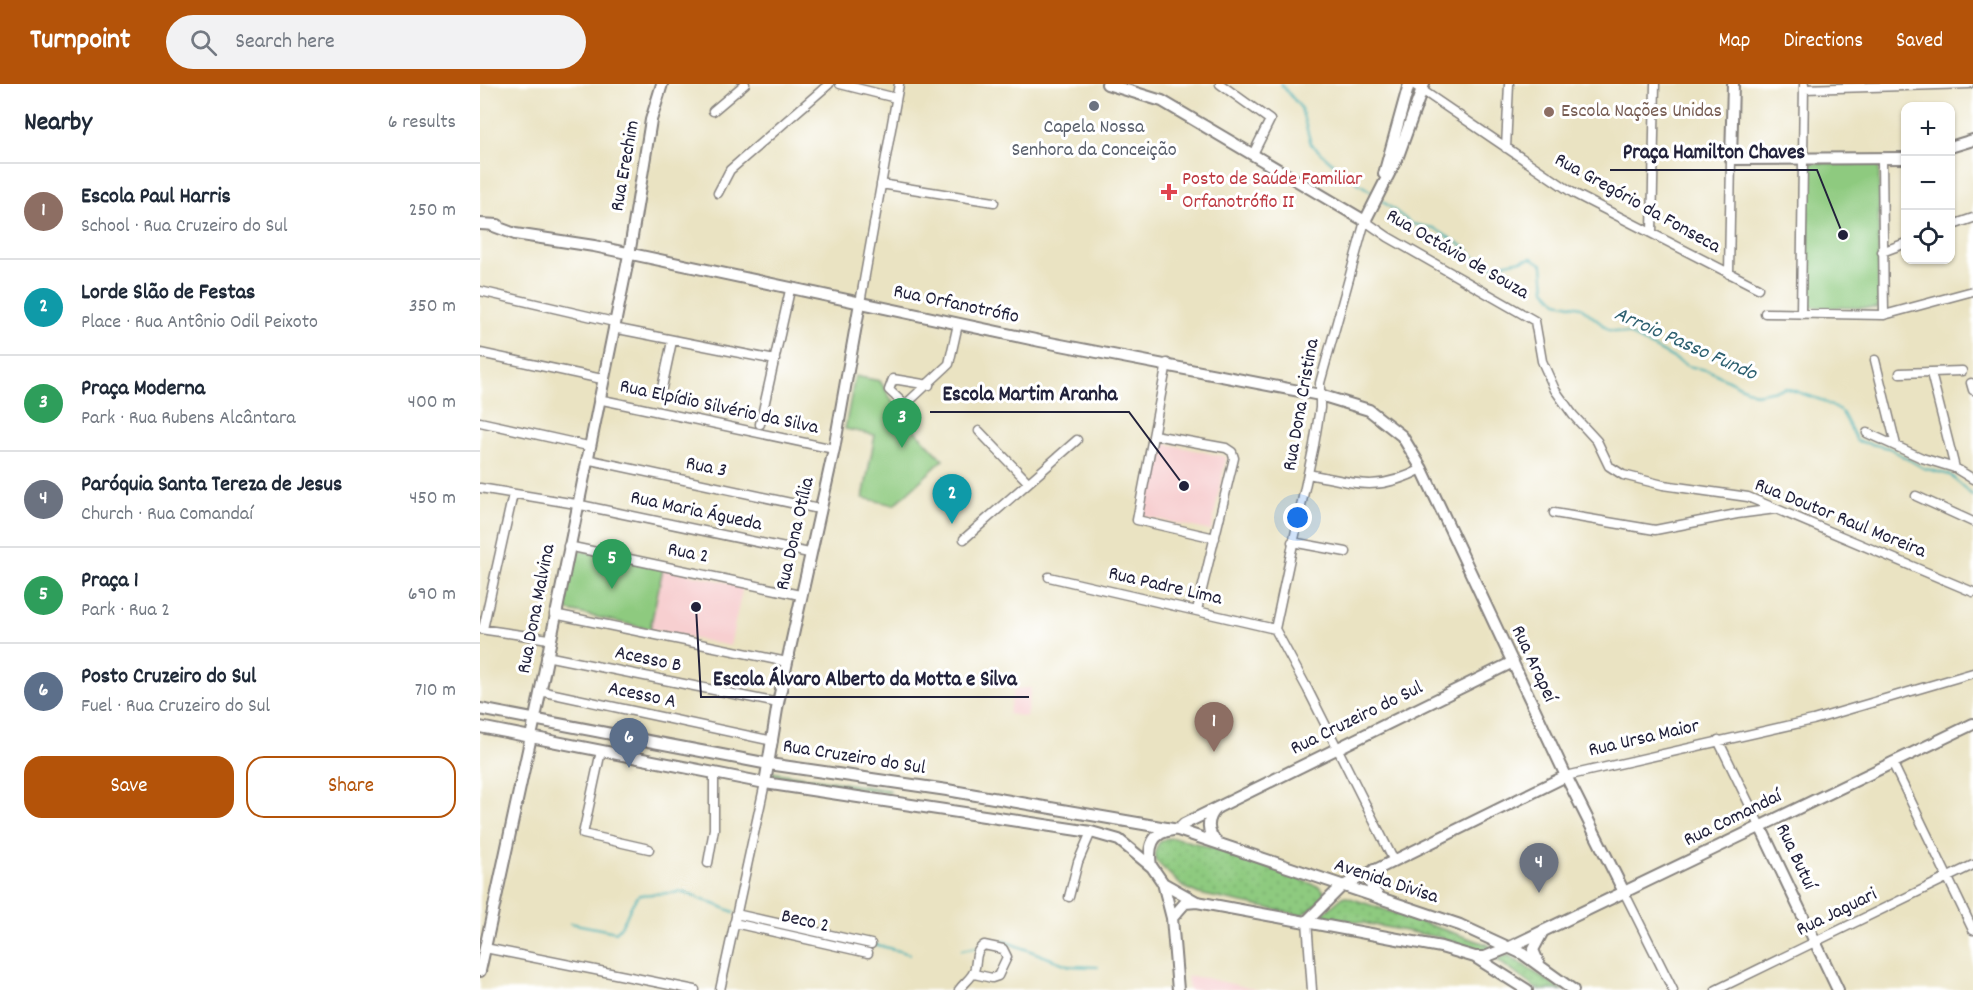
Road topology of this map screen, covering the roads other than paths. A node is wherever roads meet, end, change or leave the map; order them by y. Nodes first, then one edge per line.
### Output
1 (662, 84) edge
2 (745, 84) edge
3 (829, 84) edge
4 (840, 84) edge
5 (898, 84) edge
6 (1107, 84) edge
7 (1220, 84) edge
8 (1509, 84) edge
9 (1655, 84) edge
10 (1733, 84) edge
11 (1969, 84) edge
12 (1417, 85) edge
13 (1804, 86) edge
14 (896, 98) junction
15 (713, 111) dead end
16 (1973, 140) edge
17 (1955, 145) edge
18 (1506, 148) junction
19 (1253, 154) junction
20 (1901, 158) edge
21 (1731, 159) junction
22 (1805, 159) junction
23 (1882, 160) junction
24 (881, 184) junction
25 (718, 193) dead end
26 (994, 202) dead end
27 (1973, 218) edge
28 (1365, 221) junction
29 (1955, 224) edge
30 (486, 225) edge
31 (1652, 233) junction
32 (1901, 245) edge
33 (1882, 252) junction
34 (629, 255) junction
35 (1730, 273) junction
36 (1758, 288) dead end
37 (790, 290) junction
38 (480, 291) edge
39 (1973, 291) edge
40 (860, 303) junction
41 (1765, 313) dead end
42 (1801, 314) junction
43 (1884, 315) junction
44 (1535, 321) joint
45 (958, 324) junction
46 (614, 325) junction
47 (672, 341) junction
48 (480, 353) edge
49 (775, 360) junction
50 (1875, 360) dead end
51 (1167, 363) junction
52 (1962, 371) dead end
53 (1900, 373) dead end
54 (1931, 373) junction
55 (602, 379) junction
56 (929, 385) junction
57 (662, 388) dead end
58 (1320, 395) junction
59 (598, 399) junction
60 (480, 422) edge
61 (760, 424) dead end
62 (979, 431) dead end
63 (1868, 433) dead end
64 (1154, 435) junction
65 (1077, 440) dead end
66 (1896, 445) junction
67 (588, 447) junction
68 (834, 449) junction
69 (586, 459) junction
70 (1955, 468) junction
71 (1422, 469) junction
72 (1308, 474) junction
73 (1973, 479) edge
74 (1028, 482) junction
75 (480, 488) edge
76 (513, 494) junction
77 (1916, 496) dead end
78 (576, 504) junction
79 (819, 509) junction
80 (1780, 509) junction
81 (1554, 513) dead end
82 (1973, 522) edge
83 (1215, 538) junction
84 (964, 539) dead end
85 (1292, 542) junction
86 (568, 546) junction
87 (1346, 552) dead end
88 (809, 553) junction
89 (1048, 577) dead end
90 (1973, 592) edge
91 (800, 595) junction
92 (1197, 610) junction
93 (554, 614) junction
94 (481, 629) edge
95 (1275, 629) junction
96 (549, 639) junction
97 (546, 656) junction
98 (787, 662) junction
99 (1513, 662) junction
100 (1973, 673) edge
101 (540, 691) junction
102 (778, 703) junction
103 (480, 709) edge
104 (535, 718) junction
105 (1973, 724) edge
106 (480, 727) edge
107 (531, 738) junction
108 (1718, 740) junction
109 (773, 741) junction
110 (1338, 748) junction
111 (601, 751) junction
112 (1892, 762) junction
113 (769, 764) junction
114 (714, 773) junction
115 (1566, 776) junction
116 (765, 783) junction
117 (1217, 807) junction
118 (1760, 826) junction
119 (1178, 830) junction
120 (1091, 832) junction
121 (1219, 843) junction
122 (649, 849) dead end
123 (1394, 861) junction
124 (708, 863) dead end
125 (1973, 865) edge
126 (1152, 867) junction
127 (1374, 870) junction
128 (1948, 877) junction
129 (1163, 883) junction
130 (1341, 887) junction
131 (1624, 892) junction
132 (1069, 897) dead end
133 (1381, 898) junction
134 (1197, 902) junction
135 (1172, 918) junction
136 (735, 919) junction
137 (1307, 921) junction
138 (1973, 930) edge
139 (1544, 931) junction
140 (1816, 943) junction
141 (1510, 947) junction
142 (485, 948) junction
143 (870, 948) dead end
144 (1475, 957) junction
145 (1539, 964) junction
146 (480, 971) edge
147 (974, 974) junction
148 (695, 990) edge
149 (720, 990) edge
150 (959, 990) edge
151 (1178, 990) edge
152 (1312, 990) edge
153 (1527, 990) edge
154 (1573, 990) edge
155 (1673, 990) edge
156 (1716, 990) edge
157 (1838, 990) edge

1 - 34 street, Rua Erechim
2 - 15 street
3 - 25 street
4 - 14 street
5 - 14 street, Rua Dona Otília
6 - 19 street, Rua Octávio de Souza
7 - 19 street
8 - 18 street
9 - 31 street
10 - 21 street
11 - 13 street
12 - 18 street, Rua Gregório da Fonseca
12 - 28 street, Rua Dona Cristina
13 - 22 street
14 - 24 street, Rua Dona Otília
16 - 17 street
18 - 31 street, Rua Gregório da Fonseca
19 - 28 street, Rua Octávio de Souza
20 - 23 street
21 - 22 street
21 - 35 street
22 - 23 street
22 - 42 street
23 - 33 street
24 - 26 street
24 - 40 street, Rua Dona Otília
27 - 29 street
28 - 44 street, Rua Octávio de Souza
28 - 58 street, Rua Dona Cristina
30 - 34 street, Rua Orfanotrófio
31 - 35 street, Rua Gregório da Fonseca
32 - 33 street
33 - 43 street
34 - 37 street, Rua Orfanotrófio
34 - 46 street, Rua Dona Malvina
35 - 36 street, Rua Gregório da Fonseca
37 - 40 street, Rua Orfanotrófio
37 - 49 street
38 - 46 street
39 - 43 street
40 - 45 street, Rua Orfanotrófio
40 - 68 street, Rua Dona Otília
41 - 42 street
42 - 43 street
44 - 80 street, Rua Doutor Raul Moreira
45 - 51 street, Rua Orfanotrófio
45 - 56 street
46 - 47 street
46 - 55 street, Rua Dona Malvina
47 - 49 street
47 - 57 street
48 - 55 street
49 - 61 street
50 - 66 street
51 - 58 street, Rua Orfanotrófio
51 - 64 street
52 - 54 street
53 - 54 street
54 - 70 street
55 - 59 street, Rua Dona Malvina
56 - 56 street
58 - 71 street, Rua Arapeí
58 - 72 street, Rua Dona Cristina
59 - 67 street, Rua Dona Malvina
59 - 68 street, Rua Elpídio Silvério da Silva
60 - 67 street
62 - 74 street
63 - 66 street
64 - 83 street
64 - 83 street
65 - 74 street
66 - 70 street
67 - 69 street, Rua Dona Malvina
68 - 79 street, Rua Dona Otília
69 - 78 street, Rua Dona Malvina
69 - 79 street, Rua 3
70 - 73 street
71 - 72 street
71 - 99 street, Rua Arapeí
72 - 85 street, Rua Dona Cristina
74 - 84 street
75 - 76 street, Rua Maria Águeda
76 - 78 street, Rua Maria Águeda
76 - 94 street
77 - 82 street
78 - 86 street, Rua Dona Malvina
78 - 88 street, Rua Maria Águeda
79 - 88 street, Rua Dona Otília
80 - 81 street
80 - 90 street, Rua Doutor Raul Moreira
83 - 92 street
85 - 87 street
85 - 95 street, Rua Dona Cristina
86 - 91 street, Rua 2
86 - 93 street, Rua Dona Malvina
88 - 91 street, Rua Dona Otília
89 - 92 street, Rua Padre Lima
91 - 98 street, Rua Dona Otília
92 - 95 street, Rua Padre Lima
93 - 96 street, Rua Dona Malvina
93 - 98 street
94 - 96 street
95 - 110 street
96 - 97 street, Rua Dona Malvina
97 - 101 street, Rua Dona Malvina
97 - 102 street, Acesso B
98 - 102 street, Rua Dona Otília
99 - 110 street, Rua Cruzeiro do Sul
99 - 115 street, Rua Arapeí
100 - 108 street, Rua Ursa Maior
101 - 104 street, Rua Dona Malvina
101 - 109 street, Acesso A
102 - 109 street, Rua Dona Otília
103 - 104 street, Rua Cruzeiro do Sul
104 - 107 street, Rua Dona Malvina
104 - 113 street, Rua Cruzeiro do Sul
105 - 112 street, Rua Comandaí
106 - 107 street, Rua Cruzeiro do Sul
107 - 111 street, Rua Cruzeiro do Sul
107 - 142 street, Rua Dona Malvina
108 - 115 street, Rua Ursa Maior
108 - 118 street, Rua Butuí
109 - 113 street, Rua Dona Otília
110 - 117 street, Rua Cruzeiro do Sul
110 - 123 street
111 - 114 street, Rua Cruzeiro do Sul
111 - 122 street
112 - 118 street, Rua Comandaí
112 - 128 street
113 - 116 street, Rua Dona Otília
113 - 119 street, Rua Cruzeiro do Sul
114 - 116 street, Rua Cruzeiro do Sul
114 - 124 street
115 - 123 street, Rua Ursa Maior
115 - 131 street, Rua Arapeí
116 - 120 street, Rua Cruzeiro do Sul
116 - 136 street, Rua Dona Otília
117 - 119 street, Rua Cruzeiro do Sul
117 - 121 street
118 - 131 street, Rua Comandaí
118 - 140 street, Rua Butuí
119 - 121 street, Avenida Divisa
119 - 126 street
120 - 126 street, Rua Cruzeiro do Sul
120 - 132 street
121 - 130 street, Avenida Divisa
123 - 127 street, Rua Ursa Maior
125 - 128 street, Rua Jaguari
126 - 129 street
127 - 130 street, Rua Ursa Maior
127 - 133 street
128 - 138 street
128 - 140 street, Rua Jaguari
129 - 134 street
129 - 135 street
130 - 133 street, Avenida Divisa
130 - 137 street, Rua Ursa Maior
131 - 139 street, Rua Comandaí
131 - 155 street, Rua Arapeí
133 - 141 street, Avenida Divisa
134 - 135 street
134 - 137 street
135 - 151 street
136 - 143 street, Beco 2
136 - 149 street, Rua Dona Otília
137 - 144 street
137 - 152 street
139 - 141 street, Rua Comandaí
139 - 145 street
140 - 156 street, Rua Jaguari
140 - 157 street, Rua Butuí
141 - 144 street, Rua Comandaí
141 - 145 street, Avenida Divisa
142 - 146 street, Rua Dona Malvina
142 - 148 street
144 - 153 street
145 - 154 street, Avenida Divisa
147 - 147 street
147 - 150 street

